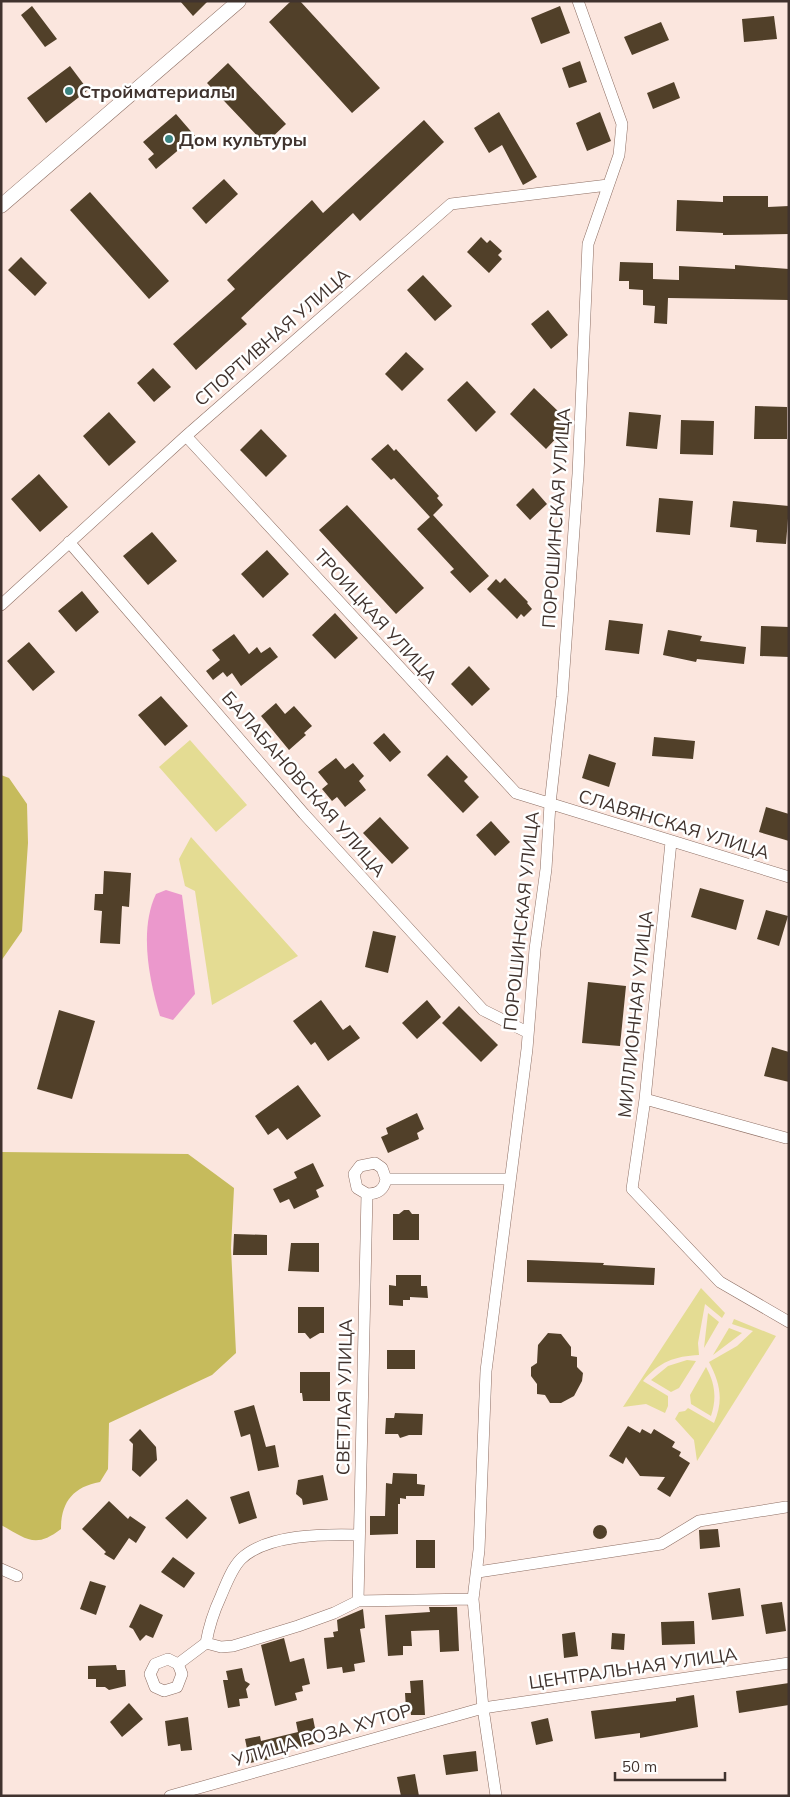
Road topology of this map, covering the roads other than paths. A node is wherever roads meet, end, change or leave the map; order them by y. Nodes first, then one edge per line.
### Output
1 (239, 1) edge
2 (578, 1) edge
3 (608, 185) junction
4 (1, 206) edge
5 (186, 436) junction
6 (69, 542) junction
7 (1, 604) edge
8 (550, 804) junction
9 (670, 842) junction
10 (789, 877) edge
11 (527, 1032) junction
12 (645, 1099) junction
13 (786, 1138) dead end
14 (386, 1179) junction
15 (510, 1179) junction
16 (367, 1194) junction
17 (789, 1322) edge
18 (786, 1507) dead end
19 (359, 1534) junction
20 (1, 1569) edge
21 (478, 1572) junction
22 (17, 1576) dead end
23 (473, 1599) junction
24 (358, 1601) junction
25 (206, 1643) junction
26 (789, 1663) edge
27 (178, 1664) dead end
28 (483, 1708) junction
29 (178, 1795) edge
30 (496, 1796) edge

1 - 4 street
2 - 3 street, ПОРОШИНСКАЯ УЛИЦА
3 - 5 street, СПОРТИВНАЯ УЛИЦА
3 - 8 street, ПОРОШИНСКАЯ УЛИЦА
5 - 6 street, СПОРТИВНАЯ УЛИЦА
5 - 8 street, ТРОИЦКАЯ УЛИЦА
6 - 7 street, СПОРТИВНАЯ УЛИЦА
6 - 11 street, БАЛАБАНОВСКАЯ УЛИЦА
8 - 9 street, СЛАВЯНСКАЯ УЛИЦА
8 - 11 street, ПОРОШИНСКАЯ УЛИЦА
9 - 10 street, СЛАВЯНСКАЯ УЛИЦА
9 - 12 street, МИЛЛИОННАЯ УЛИЦА
11 - 15 street, ПОРОШИНСКАЯ УЛИЦА
12 - 13 street
12 - 17 street, МИЛЛИОННАЯ УЛИЦА
14 - 15 street
14 - 16 street
14 - 16 street
15 - 21 street, ПОРОШИНСКАЯ УЛИЦА
16 - 19 street, СВЕТЛАЯ УЛИЦА
18 - 21 street
19 - 24 street, СВЕТЛАЯ УЛИЦА
19 - 25 street
20 - 22 street
21 - 23 street, ПОРОШИНСКАЯ УЛИЦА
23 - 24 street
23 - 28 street, ПОРОШИНСКАЯ УЛИЦА
24 - 25 street
25 - 27 street
26 - 28 street, ЦЕНТРАЛЬНАЯ УЛИЦА
28 - 29 street, УЛИЦА РОЗА ХУТОР
28 - 30 street, ПОРОШИНСКАЯ УЛИЦА

